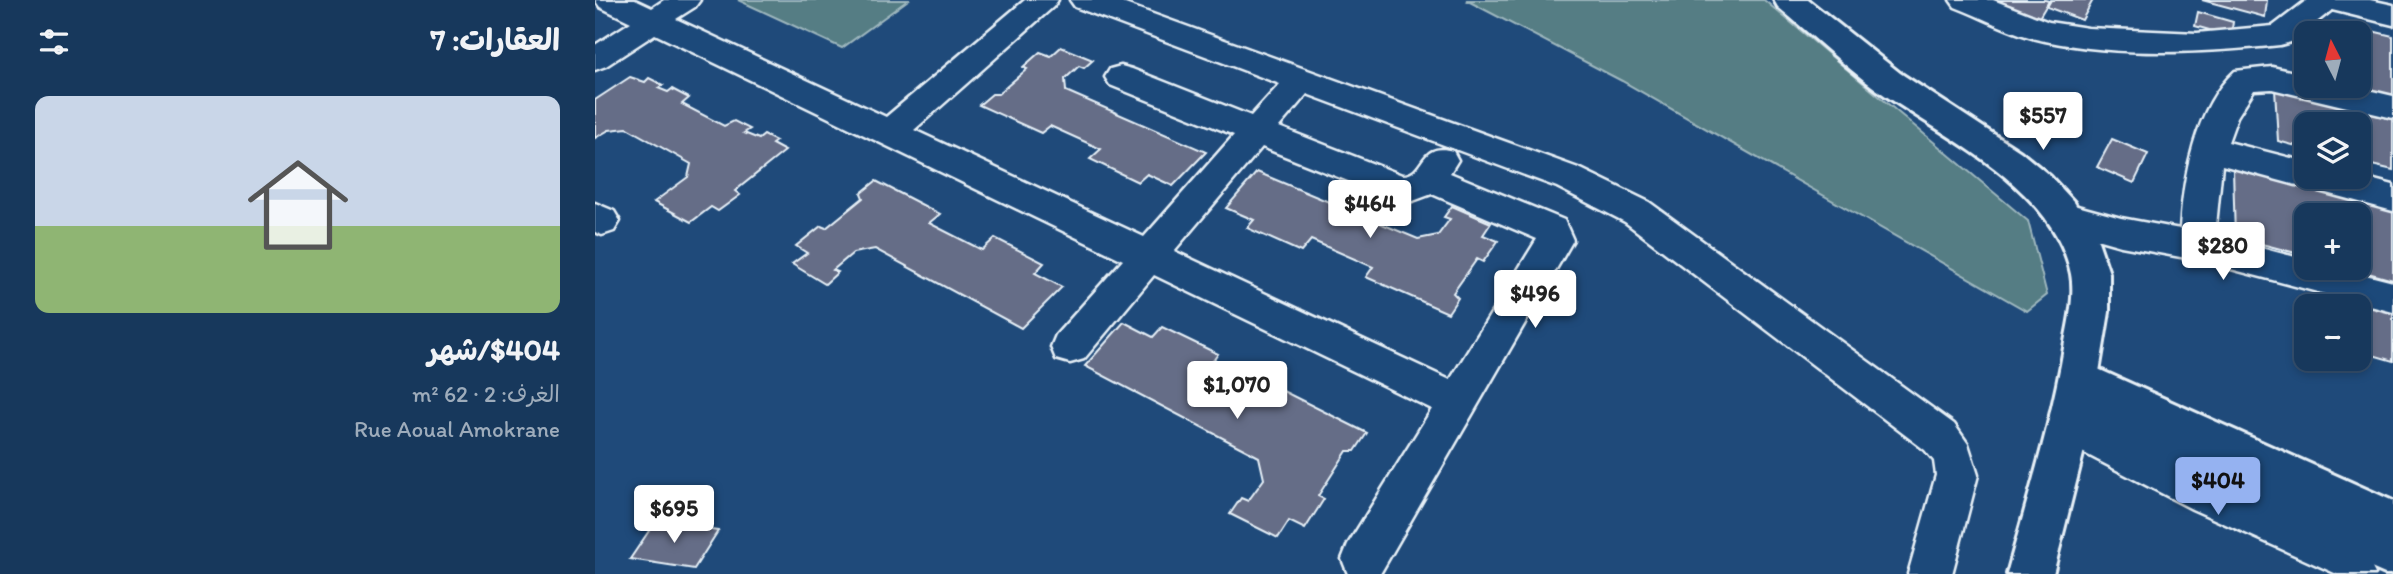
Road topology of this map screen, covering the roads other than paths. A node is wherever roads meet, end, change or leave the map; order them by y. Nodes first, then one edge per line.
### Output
1 (610, 0) edge
2 (685, 0) edge
3 (1042, 0) edge
4 (1085, 0) edge
5 (1789, 0) edge
6 (1965, 0) edge
7 (2316, 2) edge
8 (2393, 15) edge
9 (653, 21) junction
10 (595, 59) edge
11 (1121, 77) dead end
12 (1302, 79) junction
13 (2393, 107) edge
14 (889, 132) junction
15 (1255, 132) junction
16 (1458, 137) junction
17 (2208, 149) junction
18 (2294, 172) edge
19 (1428, 178) junction
20 (2358, 189) edge
21 (2393, 198) edge
22 (2066, 218) junction
23 (2197, 246) junction
24 (1149, 256) junction
25 (2393, 297) edge
26 (1070, 347) dead end
27 (1457, 402) junction
28 (2073, 408) junction
29 (2393, 523) edge
30 (2393, 555) edge
31 (1364, 559) dead end
32 (1930, 574) edge
33 (2030, 574) edge
34 (2363, 574) edge

1 - 9 street
2 - 9 street
3 - 14 street
4 - 12 street
5 - 22 street
6 - 7 street
7 - 8 street
9 - 10 street
9 - 14 street
11 - 15 street
12 - 15 street
12 - 16 street
13 - 17 street
14 - 24 street
15 - 19 street
15 - 24 street
16 - 19 street
16 - 32 street
17 - 18 street
17 - 23 street
19 - 27 street
20 - 21 street
22 - 23 street
22 - 28 street
23 - 25 street
24 - 26 street
24 - 27 street
27 - 31 street
28 - 29 street
28 - 30 street
28 - 33 street
28 - 34 lane

